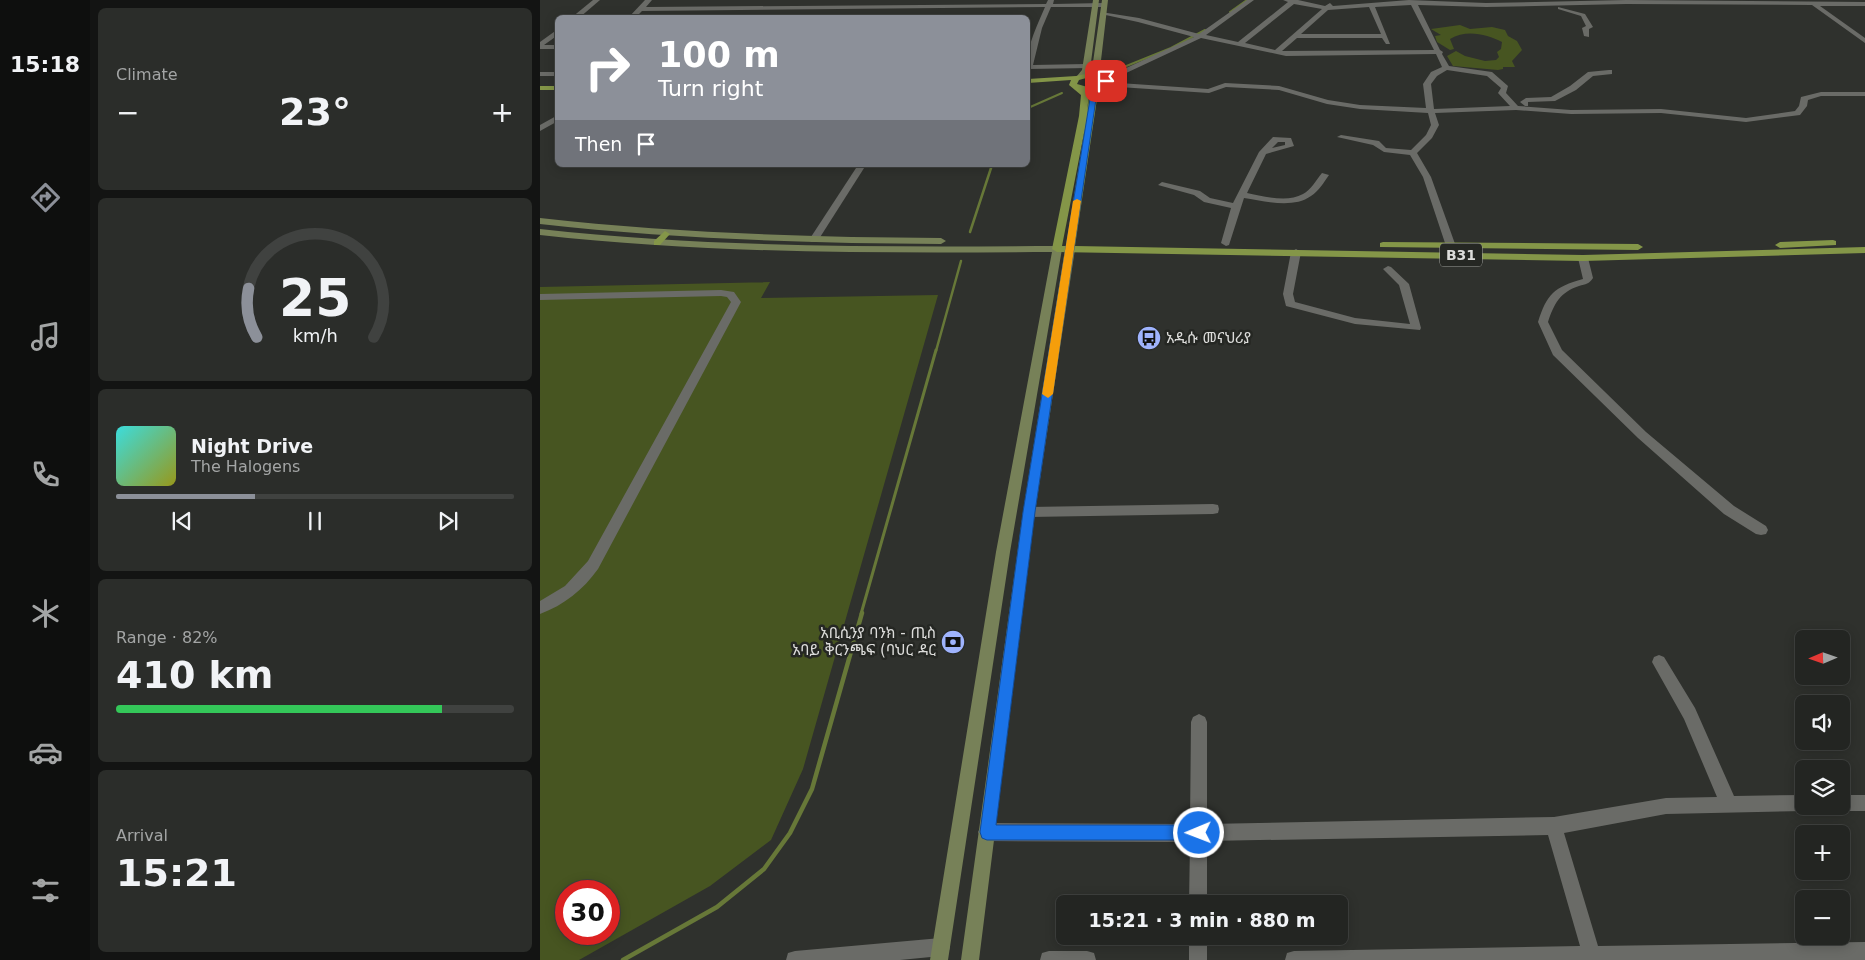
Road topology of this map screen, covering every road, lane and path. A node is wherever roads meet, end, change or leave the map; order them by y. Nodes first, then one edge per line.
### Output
1 (597, 0) edge
2 (638, 0) edge
3 (649, 0) edge
4 (708, 0) edge
5 (760, 0) edge
6 (832, 0) edge
7 (885, 0) edge
8 (1251, 0) edge
9 (1336, 0) edge
10 (1291, 1) edge
11 (1412, 1) edge
12 (1445, 1) edge
13 (1625, 1) edge
14 (1665, 2) edge
15 (1698, 2) edge
16 (977, 3) edge
17 (1050, 3) edge
18 (1096, 3) edge
19 (1484, 3) edge
20 (1371, 4) junction
21 (1814, 4) junction
22 (1865, 4) edge
23 (1547, 5) junction
24 (1104, 6) edge
25 (827, 7) junction
26 (881, 7) junction
27 (699, 8) junction
28 (752, 8) junction
29 (806, 8) junction
30 (1326, 8) junction
31 (1588, 8) edge
32 (640, 9) junction
33 (578, 15) edge
34 (634, 15) edge
35 (693, 15) edge
36 (746, 15) edge
37 (800, 15) edge
38 (822, 15) edge
39 (876, 15) edge
40 (555, 34) edge
41 (1201, 36) junction
42 (1296, 36) junction
43 (1385, 36) junction
44 (1587, 36) dead end
45 (1865, 41) edge
46 (1031, 43) edge
47 (1239, 45) junction
48 (540, 46) edge
49 (555, 47) edge
50 (1277, 52) junction
51 (1440, 52) junction
52 (1392, 53) junction
53 (1086, 66) junction
54 (1030, 67) edge
55 (1446, 68) junction
56 (1609, 72) dead end
57 (540, 74) edge
58 (555, 74) edge
59 (1079, 77) junction
60 (1030, 81) edge
61 (1103, 82) junction
62 (1030, 86) edge
63 (540, 88) edge
64 (1078, 88) junction
65 (555, 89) edge
66 (555, 90) edge
67 (540, 94) edge
68 (1865, 94) edge
69 (1516, 108) junction
70 (1528, 108) junction
71 (1431, 111) junction
72 (555, 119) edge
73 (540, 129) edge
74 (1341, 137) dead end
75 (1263, 152) dead end
76 (1413, 153) junction
77 (861, 167) edge
78 (1325, 175) dead end
79 (1162, 185) dead end
80 (1242, 194) junction
81 (1235, 206) junction
82 (540, 221) edge
83 (540, 232) edge
84 (665, 234) junction
85 (814, 240) junction
86 (657, 242) junction
87 (1865, 242) edge
88 (1226, 243) junction
89 (1835, 243) junction
90 (1064, 245) junction
91 (1452, 250) junction
92 (1865, 250) edge
93 (1842, 251) junction
94 (1296, 252) junction
95 (1583, 258) junction
96 (1388, 269) dead end
97 (540, 297) edge
98 (1213, 509) dead end
99 (1029, 512) junction
100 (1761, 530) dead end
101 (540, 608) edge
102 (1659, 662) dead end
103 (1199, 722) dead end
104 (1865, 802) edge
105 (1728, 803) junction
106 (1795, 803) edge
107 (1850, 803) edge
108 (1554, 826) junction
109 (987, 832) junction
110 (1199, 833) junction
111 (1198, 895) edge
112 (1198, 945) edge
113 (1865, 951) edge
114 (940, 953) edge
115 (1726, 956) edge
116 (1592, 957) edge
117 (1464, 959) edge
118 (795, 960) edge
119 (970, 960) edge
120 (1049, 960) edge
121 (1067, 960) edge
122 (1086, 960) edge
123 (1198, 960) edge
124 (1294, 960) edge

1 - 33 street
2 - 3 street
3 - 32 street
4 - 27 street
5 - 28 street
6 - 25 street
7 - 26 street
8 - 41 street
9 - 30 street
10 - 30 street
10 - 47 street
11 - 12 street
11 - 20 street
11 - 51 street
12 - 19 street
13 - 14 street
13 - 31 street
14 - 15 street
15 - 21 street
16 - 17 street
16 - 26 street
17 - 18 street
17 - 46 street
18 - 24 street
18 - 53 main road
19 - 23 street
20 - 30 street
20 - 43 street
21 - 22 street
21 - 45 street
23 - 31 street
23 - 31 street
24 - 41 street
24 - 61 main road
25 - 26 street
25 - 29 street
25 - 38 street
26 - 39 street
27 - 28 street
27 - 32 street
27 - 35 street
28 - 29 street
28 - 36 street
29 - 37 street
30 - 42 street
31 - 44 street
32 - 34 street
40 - 48 street
41 - 47 street
41 - 61 street
42 - 43 street
42 - 50 street
43 - 52 street
47 - 50 street
48 - 49 street
50 - 52 street
51 - 52 street
51 - 55 street
53 - 54 street
53 - 59 main road
55 - 69 street
55 - 71 street
56 - 70 street
57 - 58 street
59 - 60 main road
59 - 61 main road
59 - 64 main road
61 - 64 main road
61 - 71 street
61 - 90 main road
62 - 64 main road
63 - 65 main road
64 - 90 main road
66 - 67 main road
68 - 70 street
69 - 70 street
69 - 71 street
71 - 76 street
72 - 73 street
74 - 76 street
75 - 80 street
76 - 91 street
77 - 85 street
78 - 80 street
79 - 81 street
80 - 81 street
81 - 88 street
82 - 84 main road
83 - 86 main road
84 - 85 main road
84 - 86 main road
85 - 90 main road
86 - 90 main road
87 - 89 main road, B31
88 - 90 main road, B31
88 - 91 main road, B31
89 - 91 main road, B31
89 - 93 main road
90 - 94 main road, B31
90 - 99 main road
90 - 114 main road
91 - 94 main road, B31
91 - 95 main road, B31
92 - 93 main road, B31
93 - 95 main road, B31
94 - 96 street
95 - 100 street
97 - 101 street
98 - 99 street
99 - 109 main road
102 - 105 street
103 - 110 street
104 - 107 street
105 - 106 street
105 - 108 street
108 - 110 street
108 - 116 street
109 - 110 street
109 - 119 main road
110 - 111 street
112 - 123 street
113 - 115 street
114 - 118 street
115 - 116 street
116 - 117 street
117 - 124 street
120 - 121 street
121 - 122 street

